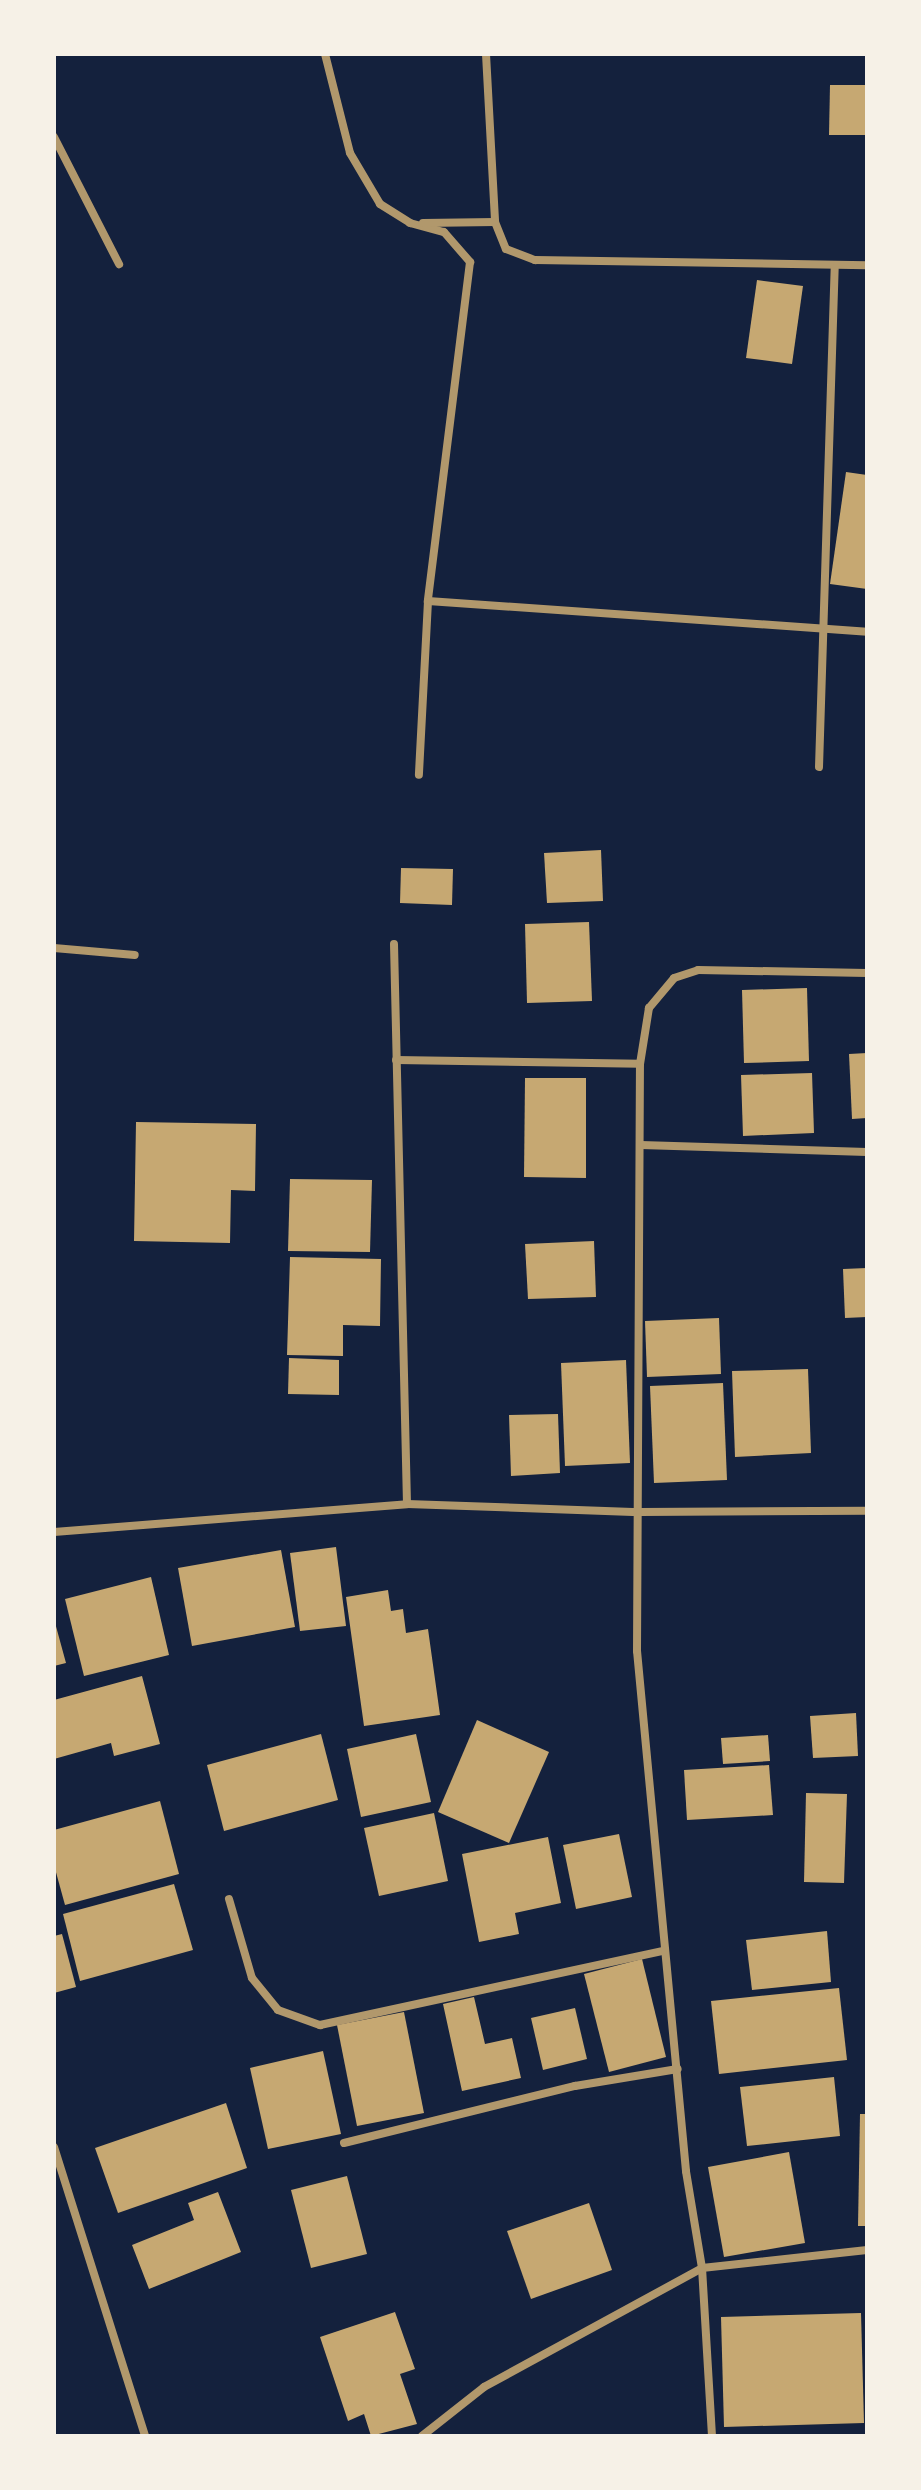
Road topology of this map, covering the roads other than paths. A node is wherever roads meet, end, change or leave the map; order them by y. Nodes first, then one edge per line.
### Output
1 (325, 54) edge
2 (486, 54) edge
3 (54, 137) edge
4 (495, 222) junction
5 (410, 223) junction
6 (119, 264) dead end
7 (867, 265) edge
8 (835, 268) junction
9 (428, 601) junction
10 (823, 628) junction
11 (867, 632) edge
12 (819, 767) dead end
13 (419, 775) dead end
14 (394, 944) dead end
15 (54, 948) edge
16 (135, 955) dead end
17 (867, 973) edge
18 (396, 1060) junction
19 (640, 1064) junction
20 (641, 1145) junction
21 (867, 1152) edge
22 (407, 1504) junction
23 (867, 1511) edge
24 (640, 1512) junction
25 (54, 1532) edge
26 (229, 1899) dead end
27 (663, 1951) junction
28 (678, 2069) junction
29 (344, 2143) dead end
30 (54, 2147) edge
31 (867, 2250) edge
32 (702, 2268) junction
33 (145, 2436) edge
34 (422, 2436) edge
35 (712, 2436) edge

1 - 5 street
2 - 4 street
3 - 6 street
4 - 5 street
4 - 8 street
5 - 9 street
7 - 8 street
8 - 10 street
9 - 10 street
9 - 13 street
10 - 11 street
10 - 12 street
14 - 18 street
15 - 16 street
17 - 19 street
18 - 19 street
18 - 22 street
19 - 20 street
20 - 21 street
20 - 24 street
22 - 24 street
22 - 25 street
23 - 24 street
24 - 27 street
26 - 27 street
27 - 28 street
28 - 29 street
28 - 32 street
30 - 33 street
31 - 32 street
32 - 34 street
32 - 35 street

